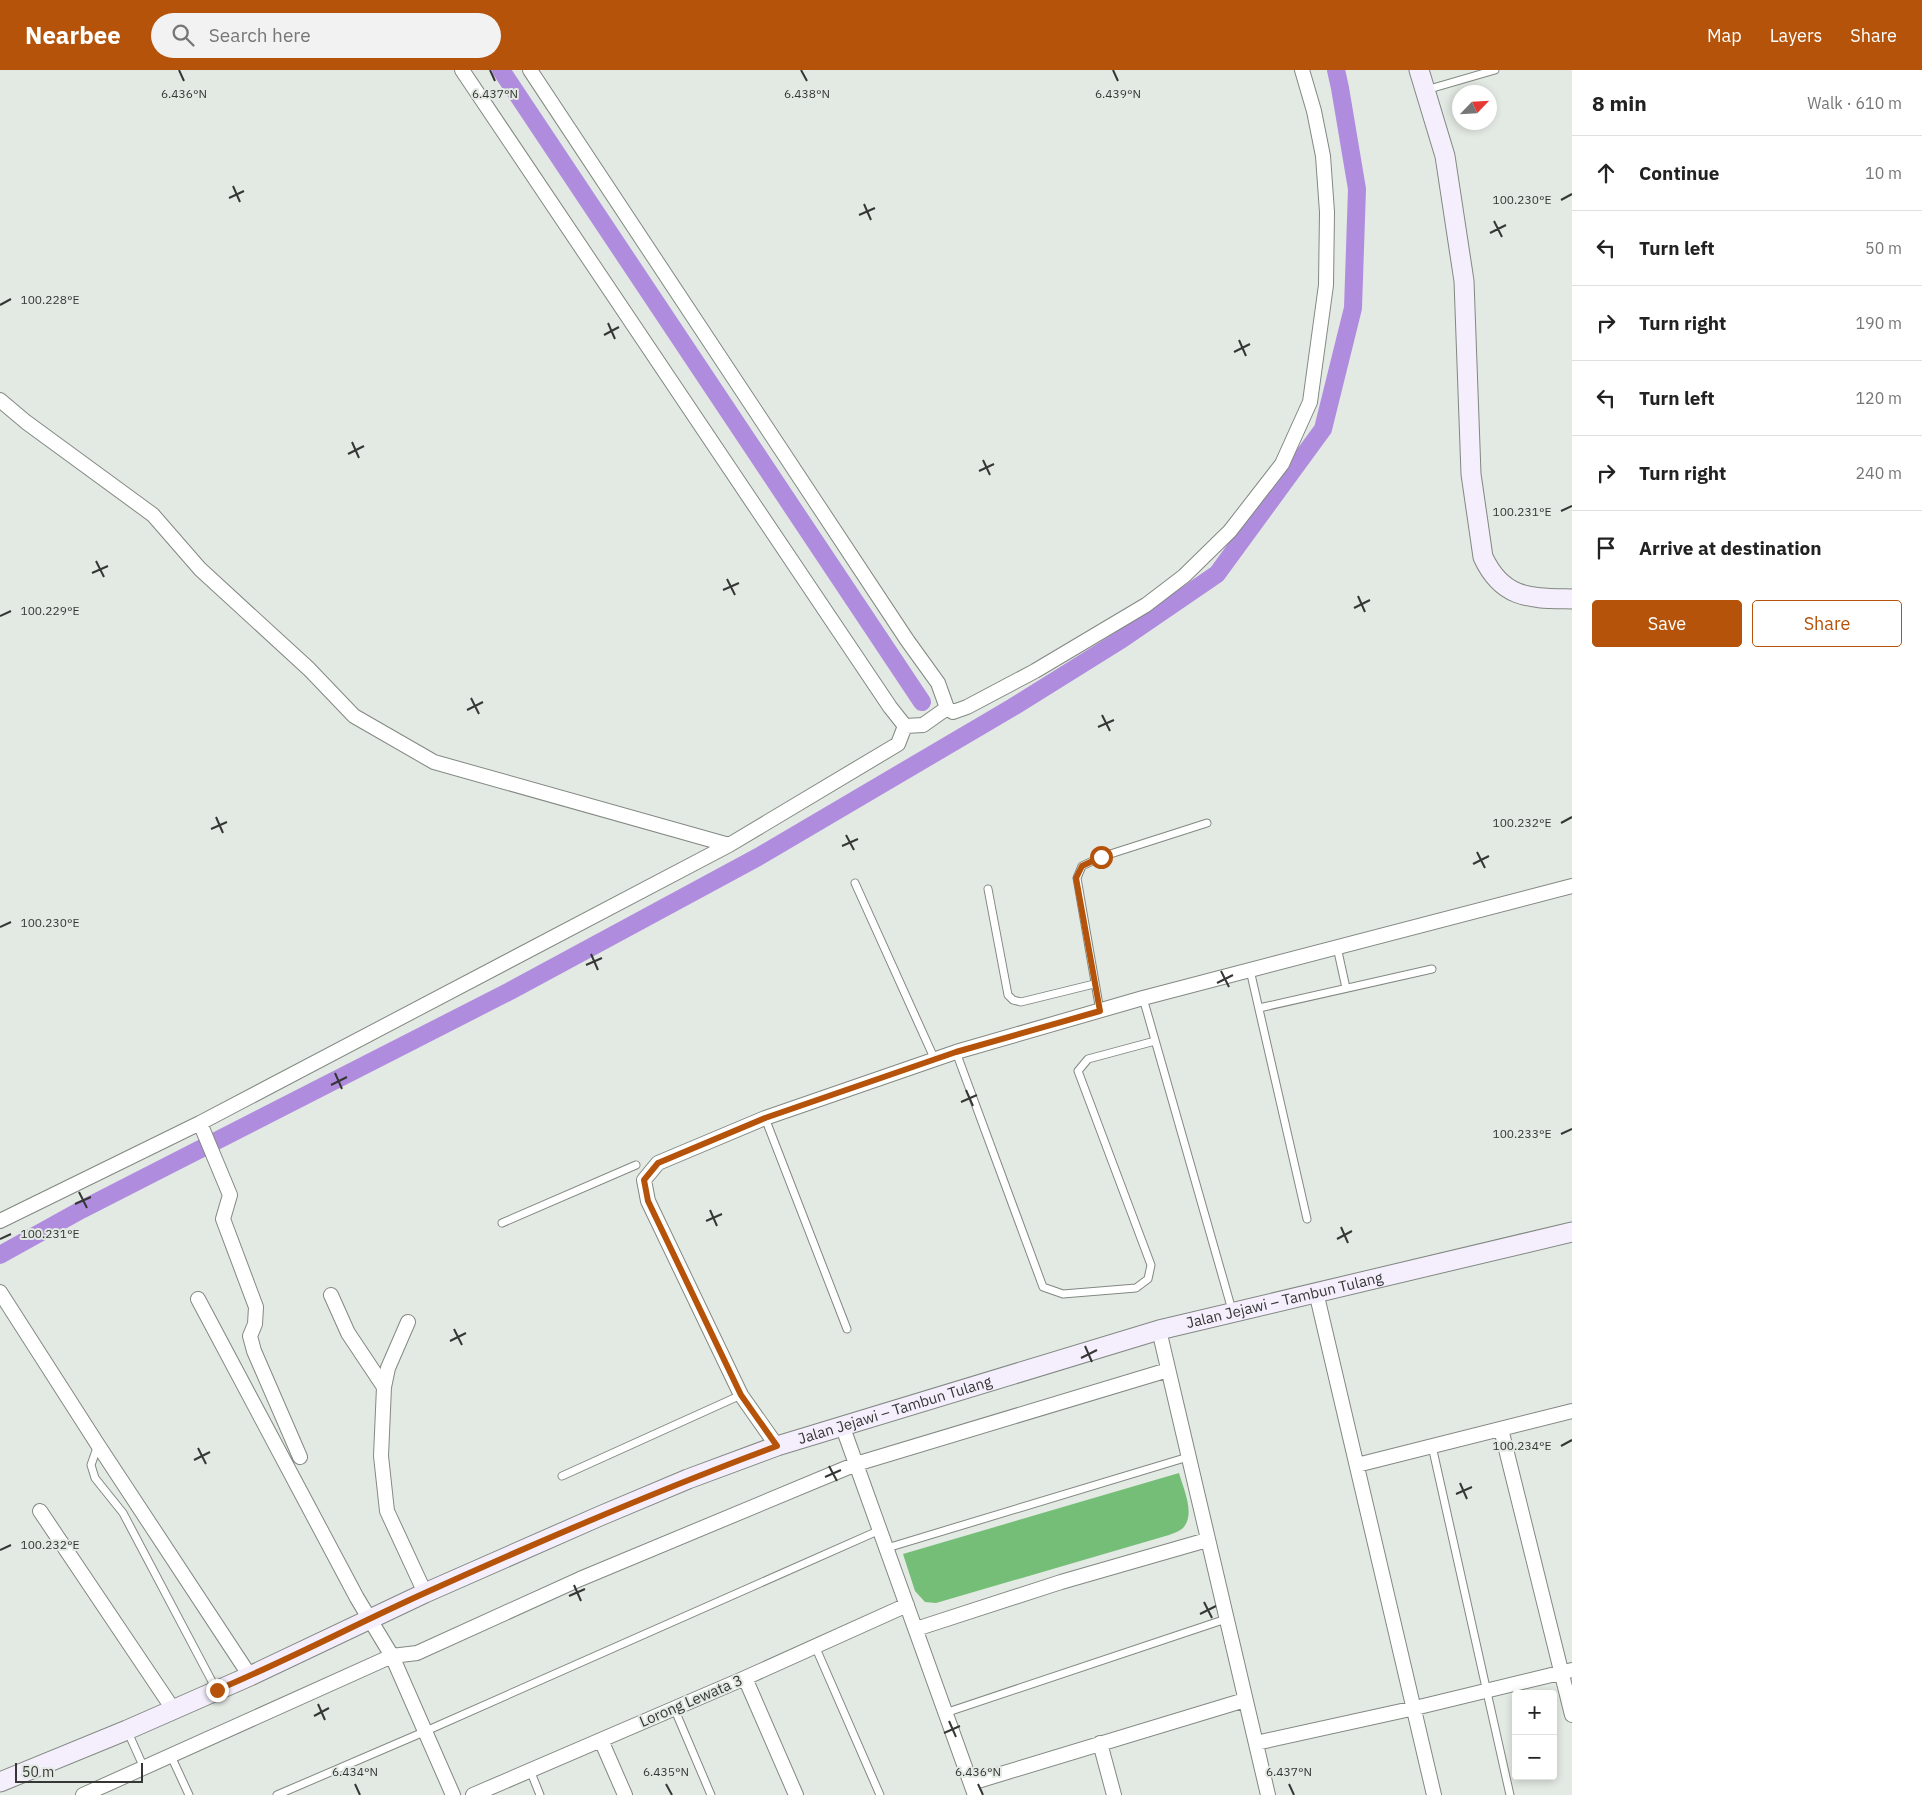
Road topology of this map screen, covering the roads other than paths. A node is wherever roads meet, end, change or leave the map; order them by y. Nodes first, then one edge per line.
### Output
1 (462, 70) edge
2 (530, 70) edge
3 (1302, 70) edge
4 (1419, 70) edge
5 (1494, 70) edge
6 (1426, 90) junction
7 (0, 400) edge
8 (1572, 599) edge
9 (948, 708) junction
10 (905, 726) junction
11 (1207, 823) dead end
12 (729, 845) junction
13 (855, 883) dead end
14 (1572, 886) edge
15 (988, 889) dead end
16 (1337, 947) junction
17 (1432, 969) dead end
18 (1250, 970) junction
19 (1094, 984) junction
20 (1346, 988) junction
21 (1143, 998) junction
22 (1259, 1008) junction
23 (1100, 1011) junction
24 (1155, 1041) junction
25 (956, 1052) junction
26 (935, 1060) junction
27 (765, 1118) junction
28 (202, 1128) junction
29 (636, 1165) dead end
30 (1307, 1219) dead end
31 (0, 1221) edge
32 (502, 1223) dead end
33 (1572, 1232) edge
34 (0, 1292) edge
35 (1316, 1292) junction
36 (331, 1295) dead end
37 (198, 1299) dead end
38 (1233, 1312) junction
39 (408, 1322) dead end
40 (847, 1329) dead end
41 (1159, 1330) junction
42 (1168, 1370) junction
43 (384, 1387) junction
44 (741, 1395) junction
45 (1572, 1411) edge
46 (842, 1425) junction
47 (1501, 1429) junction
48 (98, 1445) junction
49 (777, 1446) junction
50 (1432, 1446) junction
51 (300, 1457) dead end
52 (1188, 1457) junction
53 (856, 1464) junction
54 (1357, 1465) junction
55 (562, 1476) dead end
56 (40, 1511) dead end
57 (880, 1530) junction
58 (1207, 1540) junction
59 (887, 1548) junction
60 (425, 1593) junction
61 (907, 1605) junction
62 (1226, 1619) junction
63 (369, 1620) junction
64 (916, 1629) junction
65 (815, 1646) junction
66 (392, 1656) junction
67 (1567, 1672) edge
68 (250, 1676) junction
69 (745, 1678) junction
70 (217, 1690) junction
71 (1486, 1691) junction
72 (1245, 1700) junction
73 (674, 1708) junction
74 (1415, 1708) junction
75 (174, 1709) junction
76 (946, 1713) junction
77 (1572, 1715) edge
78 (127, 1730) junction
79 (426, 1731) junction
80 (602, 1740) junction
81 (1100, 1743) junction
82 (1256, 1743) junction
83 (171, 1756) junction
84 (144, 1768) junction
85 (530, 1770) junction
86 (0, 1782) edge
87 (973, 1789) edge
88 (83, 1795) edge
89 (189, 1795) edge
90 (277, 1795) edge
91 (453, 1795) edge
92 (473, 1795) edge
93 (540, 1795) edge
94 (626, 1795) edge
95 (712, 1795) edge
96 (796, 1795) edge
97 (880, 1795) edge
98 (1114, 1795) edge
99 (1268, 1795) edge
100 (1434, 1795) edge
101 (1510, 1795) edge

1 - 10 street
2 - 9 street
3 - 9 street
4 - 6 street
5 - 6 lane
6 - 8 street
7 - 12 street
9 - 10 street
10 - 12 street
11 - 19 lane
12 - 28 street
13 - 26 lane
14 - 16 street
15 - 19 lane
16 - 18 street
16 - 20 lane
17 - 20 lane
18 - 21 street
18 - 22 lane
19 - 23 lane
20 - 22 lane
21 - 23 street
21 - 24 lane
22 - 30 lane
23 - 25 street
24 - 25 lane
24 - 38 lane
25 - 26 street
26 - 27 street
27 - 40 lane
27 - 44 street
28 - 31 street
28 - 51 street
29 - 32 lane
33 - 35 street, Jalan Jejawi – Tambun Tulang
34 - 48 street
35 - 38 street, Jalan Jejawi – Tambun Tulang
35 - 54 street
36 - 43 street
37 - 63 street
38 - 41 street, Jalan Jejawi – Tambun Tulang
39 - 43 street
41 - 42 street
41 - 46 street, Jalan Jejawi – Tambun Tulang
42 - 52 street
42 - 53 street
43 - 60 street
44 - 49 street
44 - 55 lane
45 - 47 street
46 - 49 street, Jalan Jejawi – Tambun Tulang
46 - 53 street
47 - 50 street
47 - 67 street
48 - 68 street
48 - 70 lane
49 - 60 street, Jalan Jejawi – Tambun Tulang
50 - 54 street
50 - 71 lane
52 - 58 street
52 - 59 lane
53 - 57 street
53 - 66 street
54 - 74 street
56 - 75 street
57 - 59 street
57 - 79 lane
58 - 62 street
58 - 64 street
59 - 61 street
60 - 63 street, Jalan Jejawi – Tambun Tulang
61 - 64 street
61 - 65 street, Lorong Lewata 3
62 - 72 street
62 - 76 lane
63 - 66 street
63 - 68 street, Jalan Jejawi – Tambun Tulang
64 - 76 street
65 - 69 street, Lorong Lewata 3
65 - 97 lane
66 - 79 street
66 - 83 street
67 - 71 street
67 - 77 street
68 - 70 street, Jalan Jejawi – Tambun Tulang
69 - 73 street, Lorong Lewata 3
69 - 96 street
70 - 75 street, Jalan Jejawi – Tambun Tulang
71 - 74 street
71 - 101 lane
72 - 81 street
72 - 82 street
73 - 80 street, Lorong Lewata 3
73 - 95 lane
74 - 82 street
74 - 100 street
75 - 78 street, Jalan Jejawi – Tambun Tulang
76 - 87 street
78 - 84 lane
78 - 86 street, Jalan Jejawi – Tambun Tulang
79 - 90 lane
79 - 91 street
80 - 85 street, Lorong Lewata 3
80 - 94 street
81 - 87 street
81 - 98 street
82 - 99 street
83 - 84 street
83 - 89 lane
84 - 88 street
85 - 92 street, Lorong Lewata 3
85 - 93 lane

